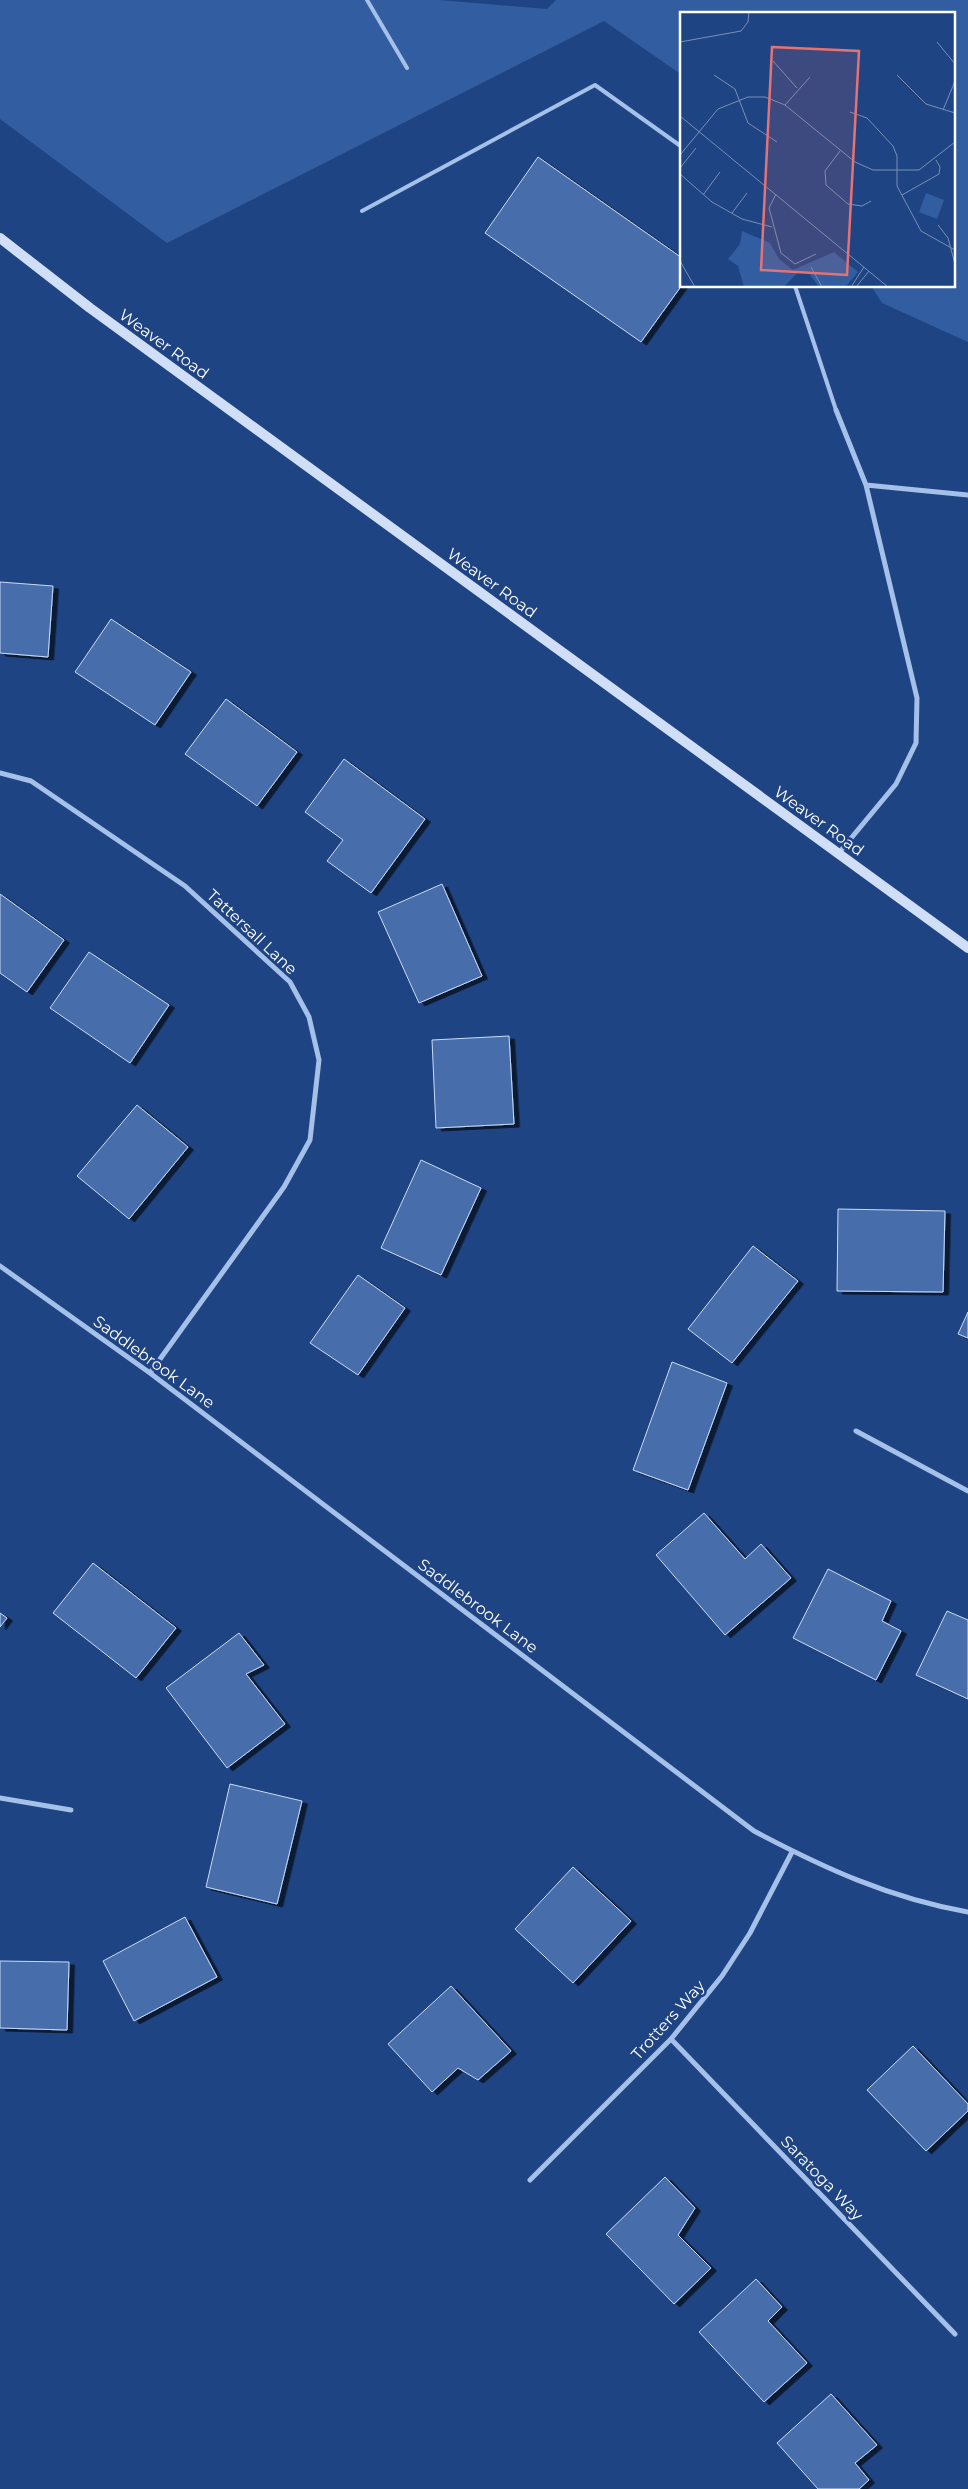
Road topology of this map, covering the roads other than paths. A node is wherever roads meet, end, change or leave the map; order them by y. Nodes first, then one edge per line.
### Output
1 (367, 0) edge
2 (407, 68) dead end
3 (680, 146) edge
4 (362, 211) dead end
5 (0, 238) edge
6 (796, 288) edge
7 (836, 410) joint
8 (866, 485) junction
9 (968, 496) edge
10 (0, 773) edge
11 (838, 854) junction
12 (968, 948) edge
13 (0, 1266) edge
14 (150, 1373) junction
15 (856, 1431) dead end
16 (968, 1491) edge
17 (0, 1798) edge
18 (71, 1810) dead end
19 (792, 1852) junction
20 (968, 1912) edge
21 (671, 2039) junction
22 (530, 2180) dead end
23 (955, 2334) dead end

1 - 2 lane
3 - 4 lane
5 - 11 main road, Weaver Road
6 - 7 lane
7 - 8 street
8 - 9 street
8 - 11 street
10 - 14 street, Tattersall Lane
11 - 12 main road, Weaver Road
13 - 14 street, Saddlebrook Lane
14 - 19 street, Saddlebrook Lane
15 - 16 street
17 - 18 street
19 - 20 street, Saddlebrook Lane
19 - 21 street, Trotters Way
21 - 22 street, Trotters Way
21 - 23 street, Saratoga Way

